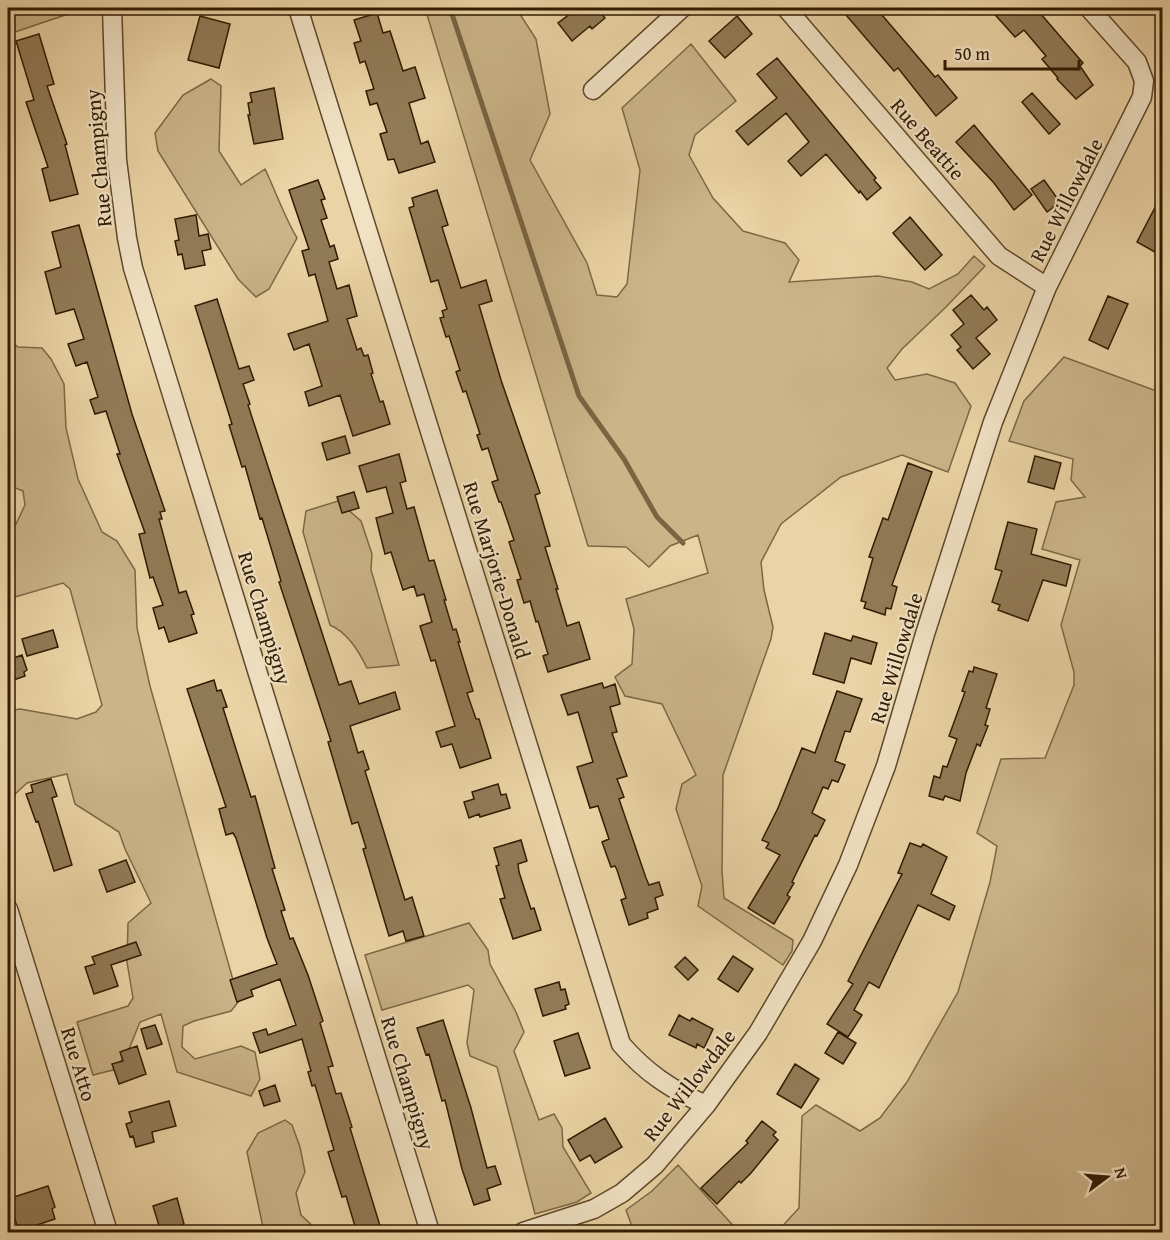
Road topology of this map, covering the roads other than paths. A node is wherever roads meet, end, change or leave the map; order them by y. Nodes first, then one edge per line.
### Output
1 (112, 8) edge
2 (298, 8) edge
3 (682, 8) edge
4 (786, 8) edge
5 (1089, 8) edge
6 (593, 90) dead end
7 (1047, 287) junction
8 (8, 909) edge
9 (706, 1105) junction
10 (108, 1233) edge
11 (430, 1233) edge
12 (523, 1233) edge

1 - 11 street, Rue Champigny
2 - 9 street, Rue Marjorie-Donald
3 - 6 street
4 - 7 street, Rue Beattie
5 - 7 street, Rue Willowdale
7 - 9 street, Rue Willowdale
8 - 10 street, Rue Atto
9 - 12 street, Rue Willowdale

